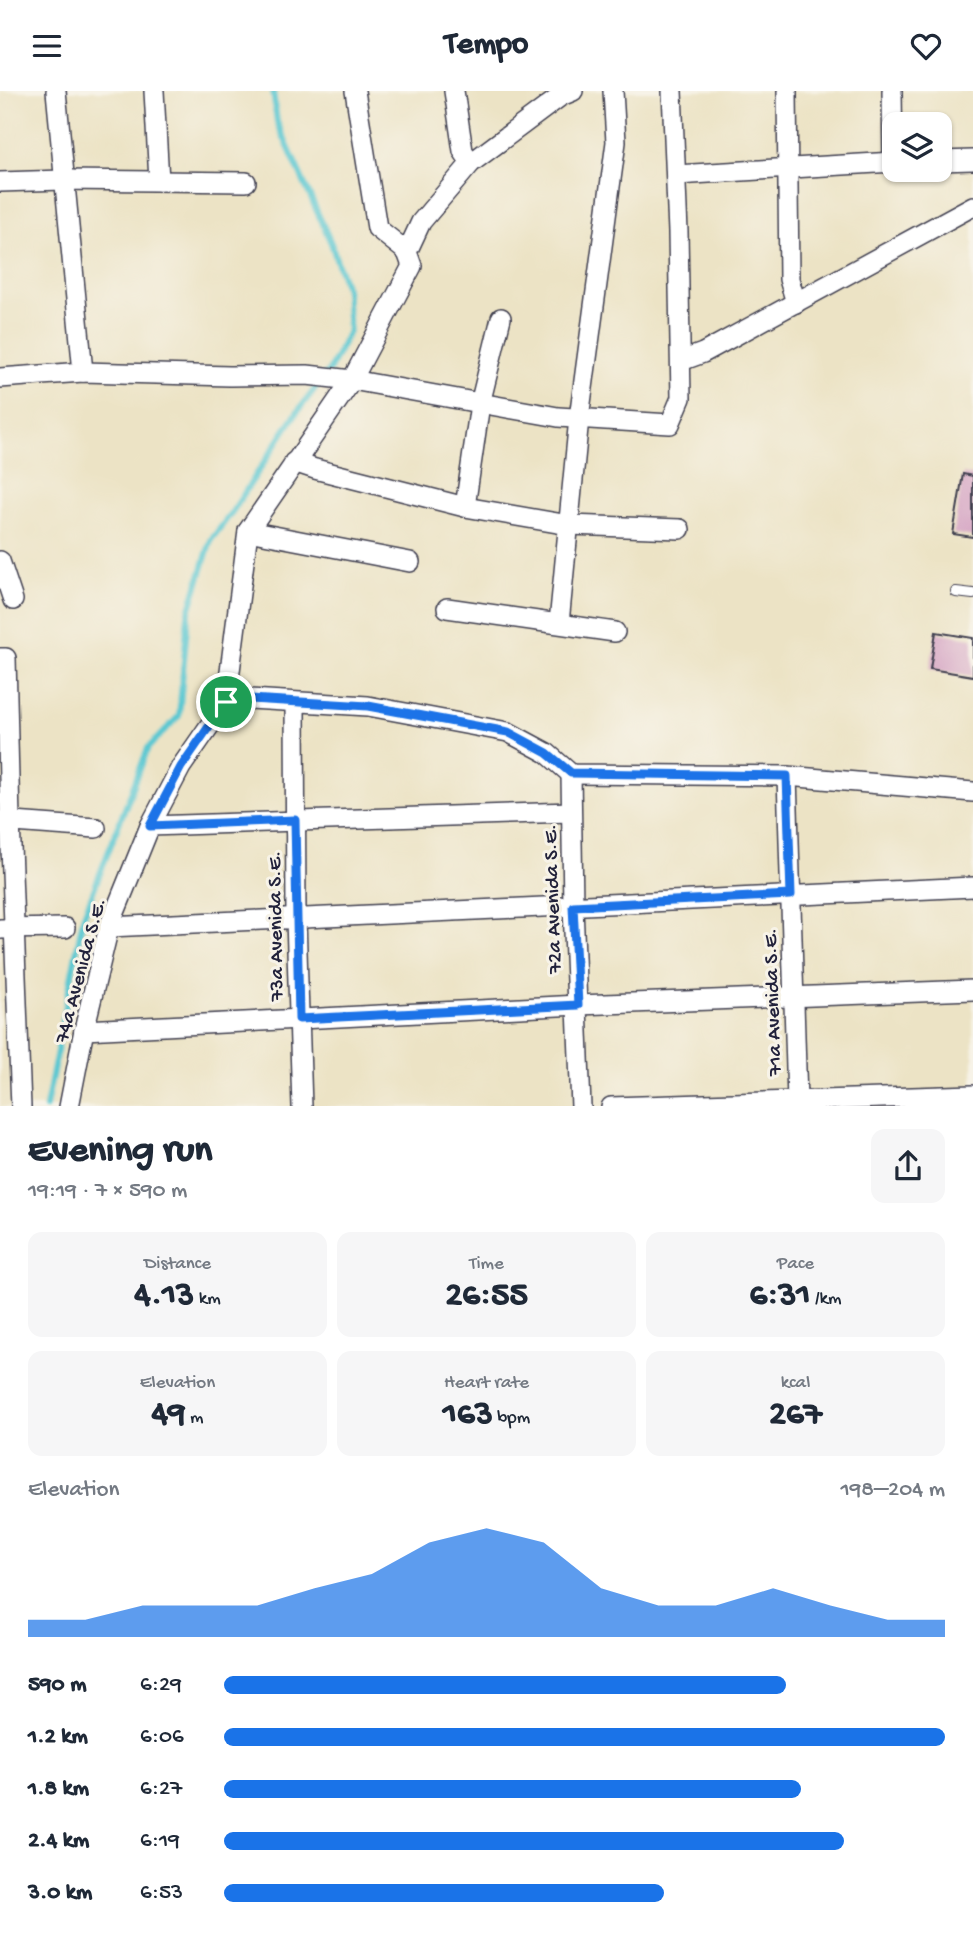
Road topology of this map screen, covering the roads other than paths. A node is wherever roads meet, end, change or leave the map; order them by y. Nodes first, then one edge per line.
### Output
1 (55, 91) edge
2 (154, 91) edge
3 (355, 91) edge
4 (454, 91) edge
5 (573, 91) edge
6 (613, 91) edge
7 (672, 91) edge
8 (787, 91) edge
9 (892, 91) edge
10 (893, 112) edge
11 (973, 160) edge
12 (952, 161) edge
13 (471, 163) junction
14 (882, 163) edge
15 (788, 168) junction
16 (676, 175) junction
17 (63, 180) junction
18 (159, 181) junction
19 (246, 182) dead end
20 (0, 183) edge
21 (973, 205) edge
22 (407, 252) junction
23 (796, 303) junction
24 (501, 318) dead end
25 (681, 361) junction
26 (83, 372) junction
27 (0, 377) edge
28 (342, 378) junction
29 (480, 404) junction
30 (579, 418) junction
31 (295, 462) junction
32 (465, 507) junction
33 (569, 525) junction
34 (680, 529) dead end
35 (248, 531) junction
36 (0, 561) edge
37 (410, 562) dead end
38 (956, 591) dead end
39 (973, 594) edge
40 (13, 600) dead end
41 (447, 608) dead end
42 (559, 623) junction
43 (615, 632) dead end
44 (3, 658) edge
45 (226, 702) junction
46 (295, 702) junction
47 (4, 707) edge
48 (571, 773) junction
49 (787, 776) junction
50 (973, 792) edge
51 (570, 812) junction
52 (5, 820) edge
53 (295, 820) junction
54 (150, 826) junction
55 (96, 828) dead end
56 (973, 887) edge
57 (791, 895) junction
58 (573, 906) junction
59 (296, 919) junction
60 (65, 927) dead end
61 (109, 927) junction
62 (8, 929) edge
63 (973, 990) edge
64 (795, 998) junction
65 (578, 1005) junction
66 (299, 1019) junction
67 (8, 1029) edge
68 (85, 1030) junction
69 (973, 1095) edge
70 (797, 1101) junction
71 (20, 1106) edge
72 (69, 1106) edge
73 (302, 1106) edge
74 (581, 1106) edge
75 (642, 1106) edge

1 - 17 street
2 - 18 street
3 - 22 street
4 - 13 street
5 - 13 street
6 - 30 street
7 - 16 street
8 - 15 street
9 - 10 street
11 - 12 street
13 - 22 street
14 - 15 street
15 - 16 street
15 - 23 street
16 - 25 street
17 - 18 street
17 - 20 street
17 - 26 street
18 - 19 street
21 - 23 street
22 - 28 street
23 - 25 street
24 - 29 street
25 - 30 street
26 - 27 street
26 - 28 street
28 - 29 street
28 - 31 street
29 - 30 street
29 - 32 street
30 - 33 street
31 - 32 street
31 - 35 street
32 - 33 street
33 - 34 street
33 - 42 street
35 - 37 street
35 - 45 street
36 - 40 street
38 - 39 lane
41 - 42 street
42 - 43 street
44 - 47 street, 74a Avenida S.E.
45 - 46 street
45 - 54 street, 74a Avenida S.E.
46 - 48 street
46 - 53 street, 73a Avenida S.E.
47 - 52 street, 74a Avenida S.E.
48 - 49 street
48 - 51 street, 72a Avenida S.E.
49 - 50 street
49 - 57 street, 71a Avenida S.E.
51 - 53 street
51 - 58 street, 72a Avenida S.E.
52 - 55 street
52 - 62 street, 74a Avenida S.E.
53 - 54 street
53 - 59 street, 73a Avenida S.E.
54 - 61 street, 74a Avenida S.E.
56 - 57 street
57 - 58 street
57 - 64 street, 71a Avenida S.E.
58 - 59 street
58 - 65 street, 72a Avenida S.E.
59 - 61 street
59 - 66 street, 73a Avenida S.E.
60 - 62 street
61 - 68 street, 74a Avenida S.E.
62 - 67 street, 74a Avenida S.E.
63 - 64 street
64 - 65 street
64 - 70 street, 71a Avenida S.E.
65 - 66 street
65 - 74 street, 72a Avenida S.E.
66 - 68 street
66 - 73 street, 73a Avenida S.E.
67 - 71 street, 74a Avenida S.E.
68 - 72 street, 74a Avenida S.E.
69 - 70 street
70 - 75 street

